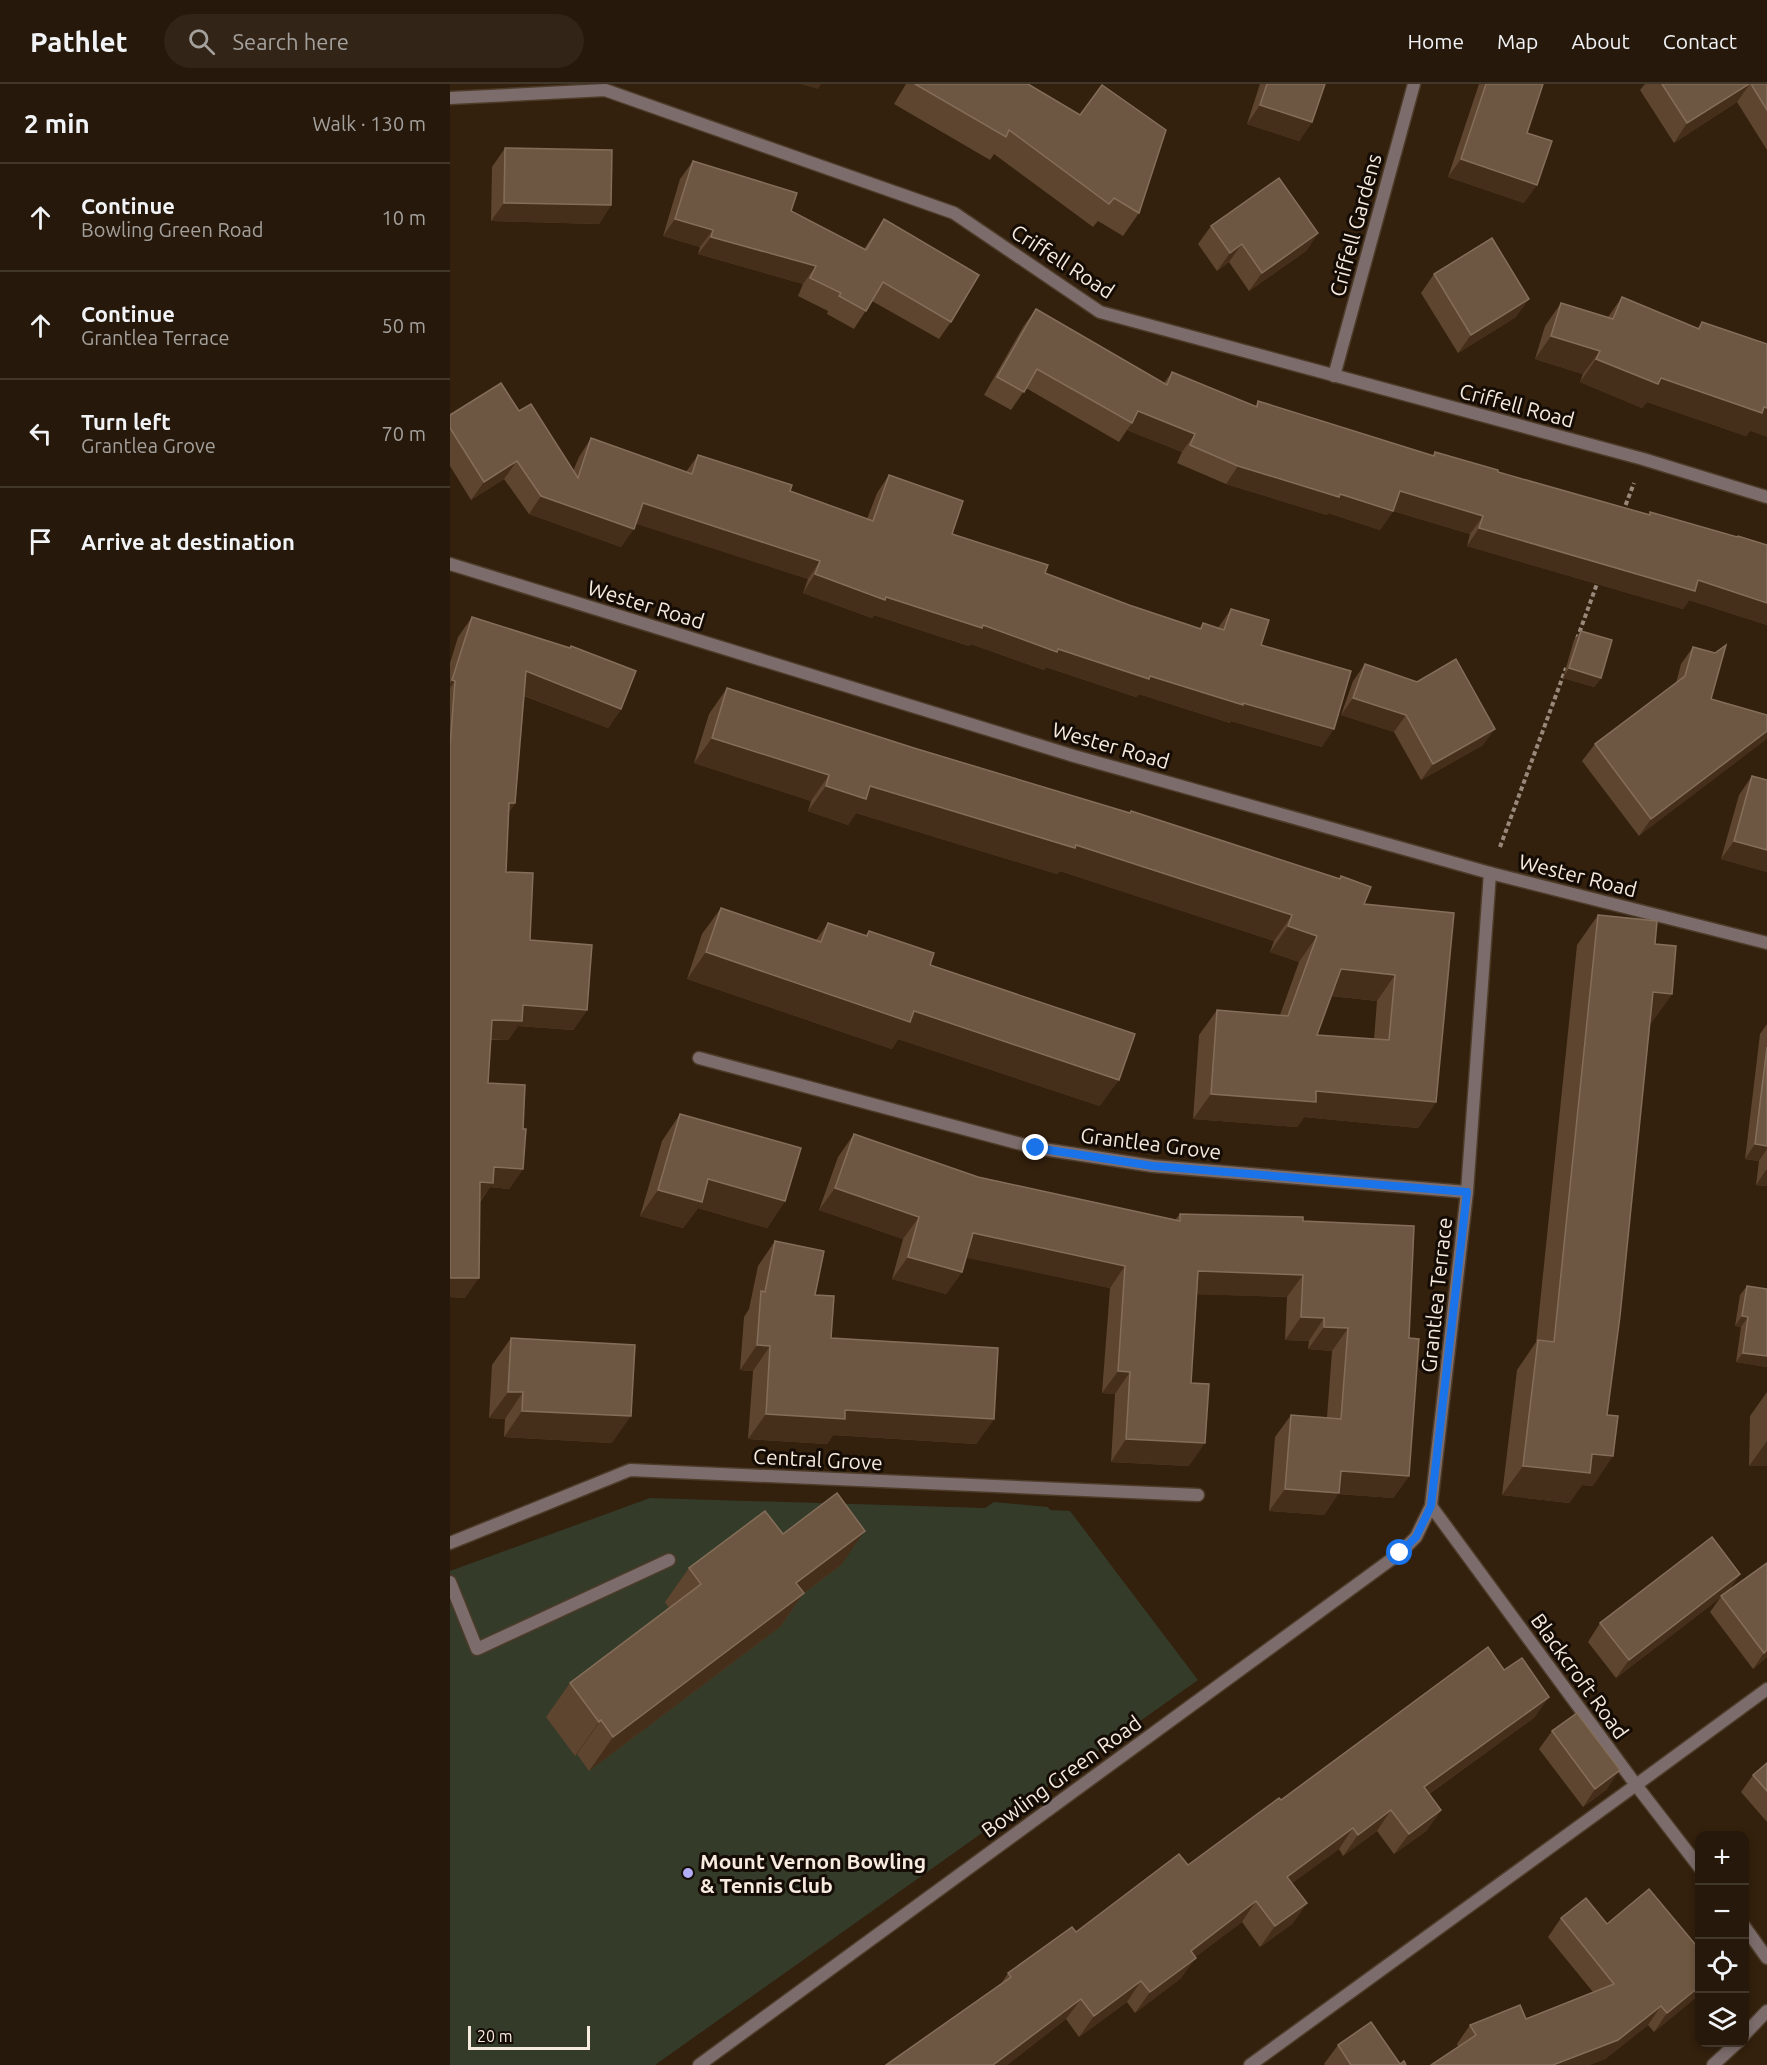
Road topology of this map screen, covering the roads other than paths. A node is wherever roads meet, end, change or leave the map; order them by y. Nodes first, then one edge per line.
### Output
1 (1414, 84) edge
2 (450, 98) edge
3 (1334, 376) junction
4 (1767, 497) edge
5 (450, 564) edge
6 (1490, 873) junction
7 (1767, 943) edge
8 (699, 1058) dead end
9 (1467, 1192) junction
10 (1198, 1495) dead end
11 (1431, 1506) junction
12 (450, 1543) edge
13 (669, 1560) dead end
14 (450, 1582) edge
15 (1767, 1689) edge
16 (1636, 1785) junction
17 (1695, 1862) edge
18 (1749, 1933) edge
19 (1767, 1958) edge
20 (1767, 2011) edge
21 (1749, 2030) edge
22 (1733, 2047) edge
23 (699, 2065) edge
24 (1250, 2065) edge
25 (1713, 2065) edge

1 - 3 street, Criffell Gardens
2 - 3 street, Criffell Road
3 - 4 street, Criffell Road
5 - 6 street, Wester Road
6 - 7 street, Wester Road
6 - 9 street, Grantlea Terrace
8 - 9 street, Grantlea Grove
9 - 11 street, Grantlea Terrace
10 - 12 street, Central Grove
11 - 16 street, Blackcroft Road
11 - 23 street, Bowling Green Road
13 - 14 street
15 - 16 street
16 - 17 street, Blackcroft Road
16 - 24 street
18 - 19 street
20 - 21 street
22 - 25 street

